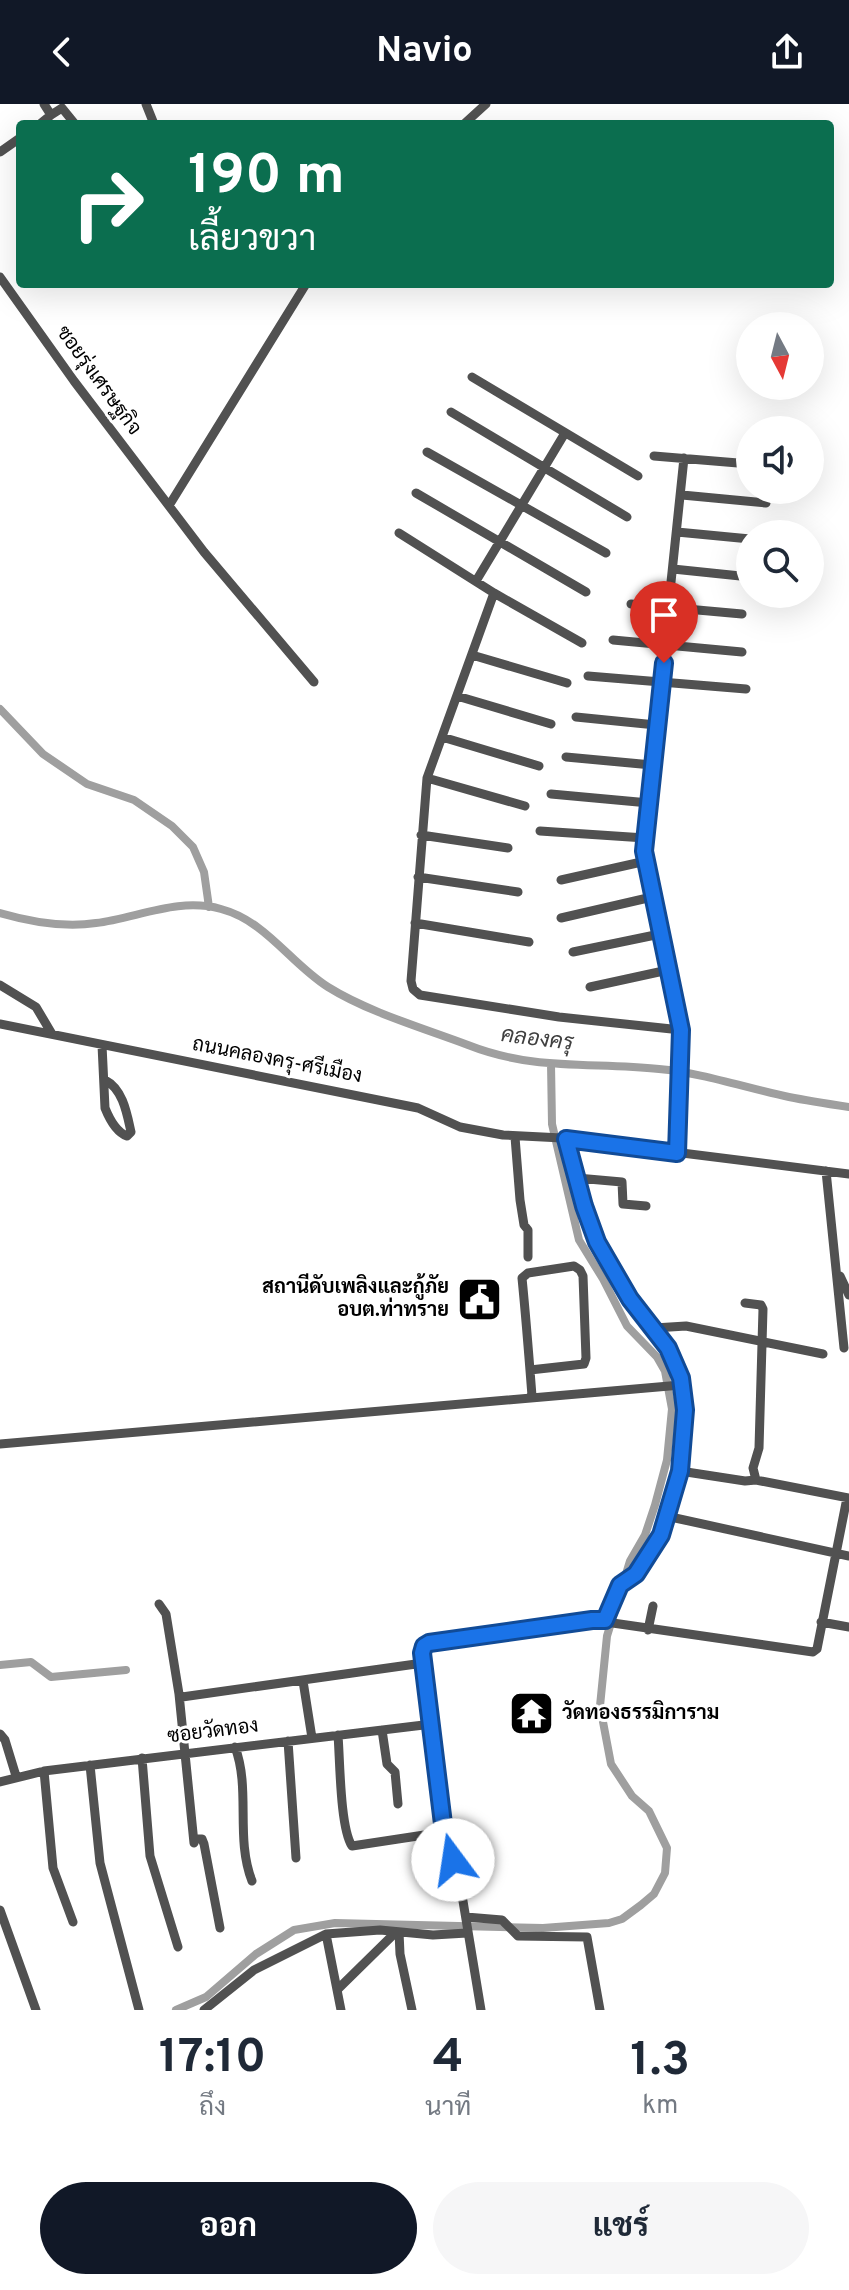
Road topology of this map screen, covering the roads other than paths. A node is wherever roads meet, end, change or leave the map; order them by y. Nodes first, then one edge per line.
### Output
1 (44, 104) edge
2 (486, 104) edge
3 (51, 115) junction
4 (45, 120) edge
5 (72, 120) edge
6 (468, 120) edge
7 (0, 277) edge
8 (304, 288) edge
9 (472, 377) dead end
10 (451, 412) dead end
11 (565, 433) junction
12 (427, 452) dead end
13 (654, 456) dead end
14 (684, 458) junction
15 (736, 463) edge
16 (543, 468) junction
17 (638, 476) dead end
18 (416, 493) dead end
19 (682, 495) junction
20 (736, 500) edge
21 (170, 504) junction
22 (521, 505) junction
23 (627, 517) dead end
24 (677, 532) junction
25 (399, 533) dead end
26 (736, 538) edge
27 (500, 541) junction
28 (606, 553) dead end
29 (673, 569) junction
30 (736, 576) edge
31 (476, 581) junction
32 (586, 592) dead end
33 (494, 593) junction
34 (631, 604) dead end
35 (668, 608) junction
36 (742, 614) dead end
37 (613, 640) dead end
38 (582, 643) dead end
39 (665, 645) junction
40 (742, 652) dead end
41 (472, 655) junction
42 (588, 676) dead end
43 (314, 682) dead end
44 (662, 682) junction
45 (567, 683) dead end
46 (746, 689) dead end
47 (457, 696) junction
48 (576, 717) dead end
49 (551, 724) dead end
50 (656, 725) junction
51 (442, 737) junction
52 (566, 757) dead end
53 (652, 765) junction
54 (539, 766) dead end
55 (427, 778) junction
56 (551, 794) dead end
57 (649, 803) junction
58 (525, 806) dead end
59 (540, 831) dead end
60 (421, 835) junction
61 (645, 838) junction
62 (508, 848) dead end
63 (646, 861) junction
64 (418, 877) junction
65 (561, 880) dead end
66 (518, 892) dead end
67 (652, 897) junction
68 (561, 918) dead end
69 (415, 923) junction
70 (660, 934) junction
71 (529, 942) dead end
72 (573, 952) dead end
73 (668, 970) junction
74 (0, 985) edge
75 (590, 987) dead end
76 (0, 1024) edge
77 (681, 1030) junction
78 (52, 1034) junction
79 (102, 1045) junction
80 (105, 1080) junction
81 (515, 1137) junction
82 (564, 1139) junction
83 (677, 1153) junction
84 (826, 1171) junction
85 (849, 1174) edge
86 (577, 1178) junction
87 (646, 1206) dead end
88 (528, 1257) dead end
89 (836, 1267) junction
90 (849, 1295) edge
91 (745, 1303) dead end
92 (654, 1328) junction
93 (762, 1342) junction
94 (844, 1348) dead end
95 (823, 1354) dead end
96 (530, 1370) junction
97 (679, 1385) junction
98 (532, 1396) junction
99 (0, 1444) edge
100 (680, 1471) junction
101 (756, 1480) junction
102 (848, 1498) edge
103 (666, 1516) junction
104 (837, 1554) junction
105 (849, 1556) edge
106 (159, 1604) dead end
107 (653, 1606) dead end
108 (610, 1621) junction
109 (821, 1622) junction
110 (849, 1627) edge
111 (648, 1630) junction
112 (423, 1663) junction
113 (303, 1681) junction
114 (179, 1694) junction
115 (432, 1724) junction
116 (382, 1730) junction
117 (0, 1734) edge
118 (338, 1735) junction
119 (312, 1738) junction
120 (288, 1741) junction
121 (235, 1747) junction
122 (185, 1753) junction
123 (142, 1758) junction
124 (90, 1765) junction
125 (44, 1771) junction
126 (16, 1776) junction
127 (0, 1782) edge
128 (398, 1804) dead end
129 (444, 1832) junction
130 (296, 1858) dead end
131 (252, 1881) dead end
132 (0, 1910) edge
133 (73, 1922) dead end
134 (466, 1925) junction
135 (220, 1928) dead end
136 (398, 1932) junction
137 (326, 1934) junction
138 (178, 1947) dead end
139 (339, 1988) junction
140 (36, 2010) edge
141 (139, 2010) edge
142 (204, 2010) edge
143 (341, 2010) edge
144 (412, 2010) edge
145 (481, 2010) edge
146 (600, 2010) edge

1 - 3 street
2 - 6 street
3 - 4 street
3 - 5 street
7 - 21 street, ซอยรุ่งเศรษฐกิจ
8 - 21 street
9 - 11 street
10 - 16 street
11 - 16 street
11 - 17 street
12 - 22 street
13 - 14 street
14 - 15 street
14 - 19 street
16 - 22 street
16 - 23 street
18 - 27 street
19 - 20 street
19 - 24 street
21 - 43 street, ซอยรุ่งเศรษฐกิจ
22 - 27 street
22 - 28 street
24 - 26 street
24 - 29 street
25 - 31 street
27 - 31 street
27 - 32 street
29 - 30 street
29 - 35 street
31 - 33 street
33 - 38 street
33 - 41 street
34 - 35 street
35 - 36 street
35 - 39 street
37 - 39 street
39 - 40 street
39 - 44 street
41 - 45 street
41 - 47 street
42 - 44 street
44 - 46 street
44 - 50 street
47 - 49 street
47 - 51 street
48 - 50 street
50 - 53 street
51 - 54 street
51 - 55 street
52 - 53 street
53 - 57 street
55 - 58 street
55 - 60 street
56 - 57 street
57 - 61 street
59 - 61 street
60 - 62 street
60 - 64 street
61 - 63 street
63 - 65 street
63 - 67 street
64 - 66 street
64 - 69 street
67 - 68 street
67 - 70 street
69 - 71 street
69 - 77 street
70 - 72 street
70 - 73 street
73 - 75 street
73 - 77 street
74 - 78 street
76 - 78 street, ถนนคลองครุ-ศรีเมือง
77 - 83 street
78 - 79 street, ถนนคลองครุ-ศรีเมือง
79 - 80 street
79 - 81 street, ถนนคลองครุ-ศรีเมือง
80 - 80 street
81 - 82 street, ถนนคลองครุ-ศรีเมือง
81 - 88 street
82 - 83 street, ถนนคลองครุ-ศรีเมือง
82 - 86 street
83 - 84 street, ถนนคลองครุ-ศรีเมือง
84 - 85 street, ถนนคลองครุ-ศรีเมือง
84 - 89 street
86 - 87 street
86 - 92 street
89 - 90 street
89 - 94 street
91 - 93 street
92 - 93 street
92 - 97 street
93 - 95 street
93 - 101 street
96 - 96 street
96 - 98 street
97 - 98 street
97 - 100 street
98 - 99 street
100 - 101 street
100 - 103 street
101 - 102 street
102 - 104 street
103 - 104 street
103 - 108 street
104 - 105 street
104 - 109 street
106 - 114 street
107 - 111 street
108 - 111 street
108 - 112 street
109 - 110 street
109 - 111 street
112 - 113 street
112 - 115 street
113 - 114 street
113 - 119 street
114 - 122 street
115 - 116 street, ซอยวัดทอง
115 - 129 street
116 - 118 street, ซอยวัดทอง
116 - 128 street
117 - 126 street
118 - 119 street, ซอยวัดทอง
118 - 129 street
119 - 120 street, ซอยวัดทอง
120 - 121 street, ซอยวัดทอง
120 - 130 street
121 - 122 street, ซอยวัดทอง
121 - 131 street
122 - 123 street, ซอยวัดทอง
122 - 135 street
123 - 124 street, ซอยวัดทอง
123 - 138 street
124 - 125 street, ซอยวัดทอง
124 - 141 street
125 - 126 street, ซอยวัดทอง
125 - 133 street
126 - 127 street, ซอยวัดทอง
129 - 134 street
132 - 140 street
134 - 136 street
134 - 145 street
134 - 146 street
136 - 137 street
136 - 139 street
136 - 144 street
137 - 139 street
137 - 142 street
139 - 143 street

